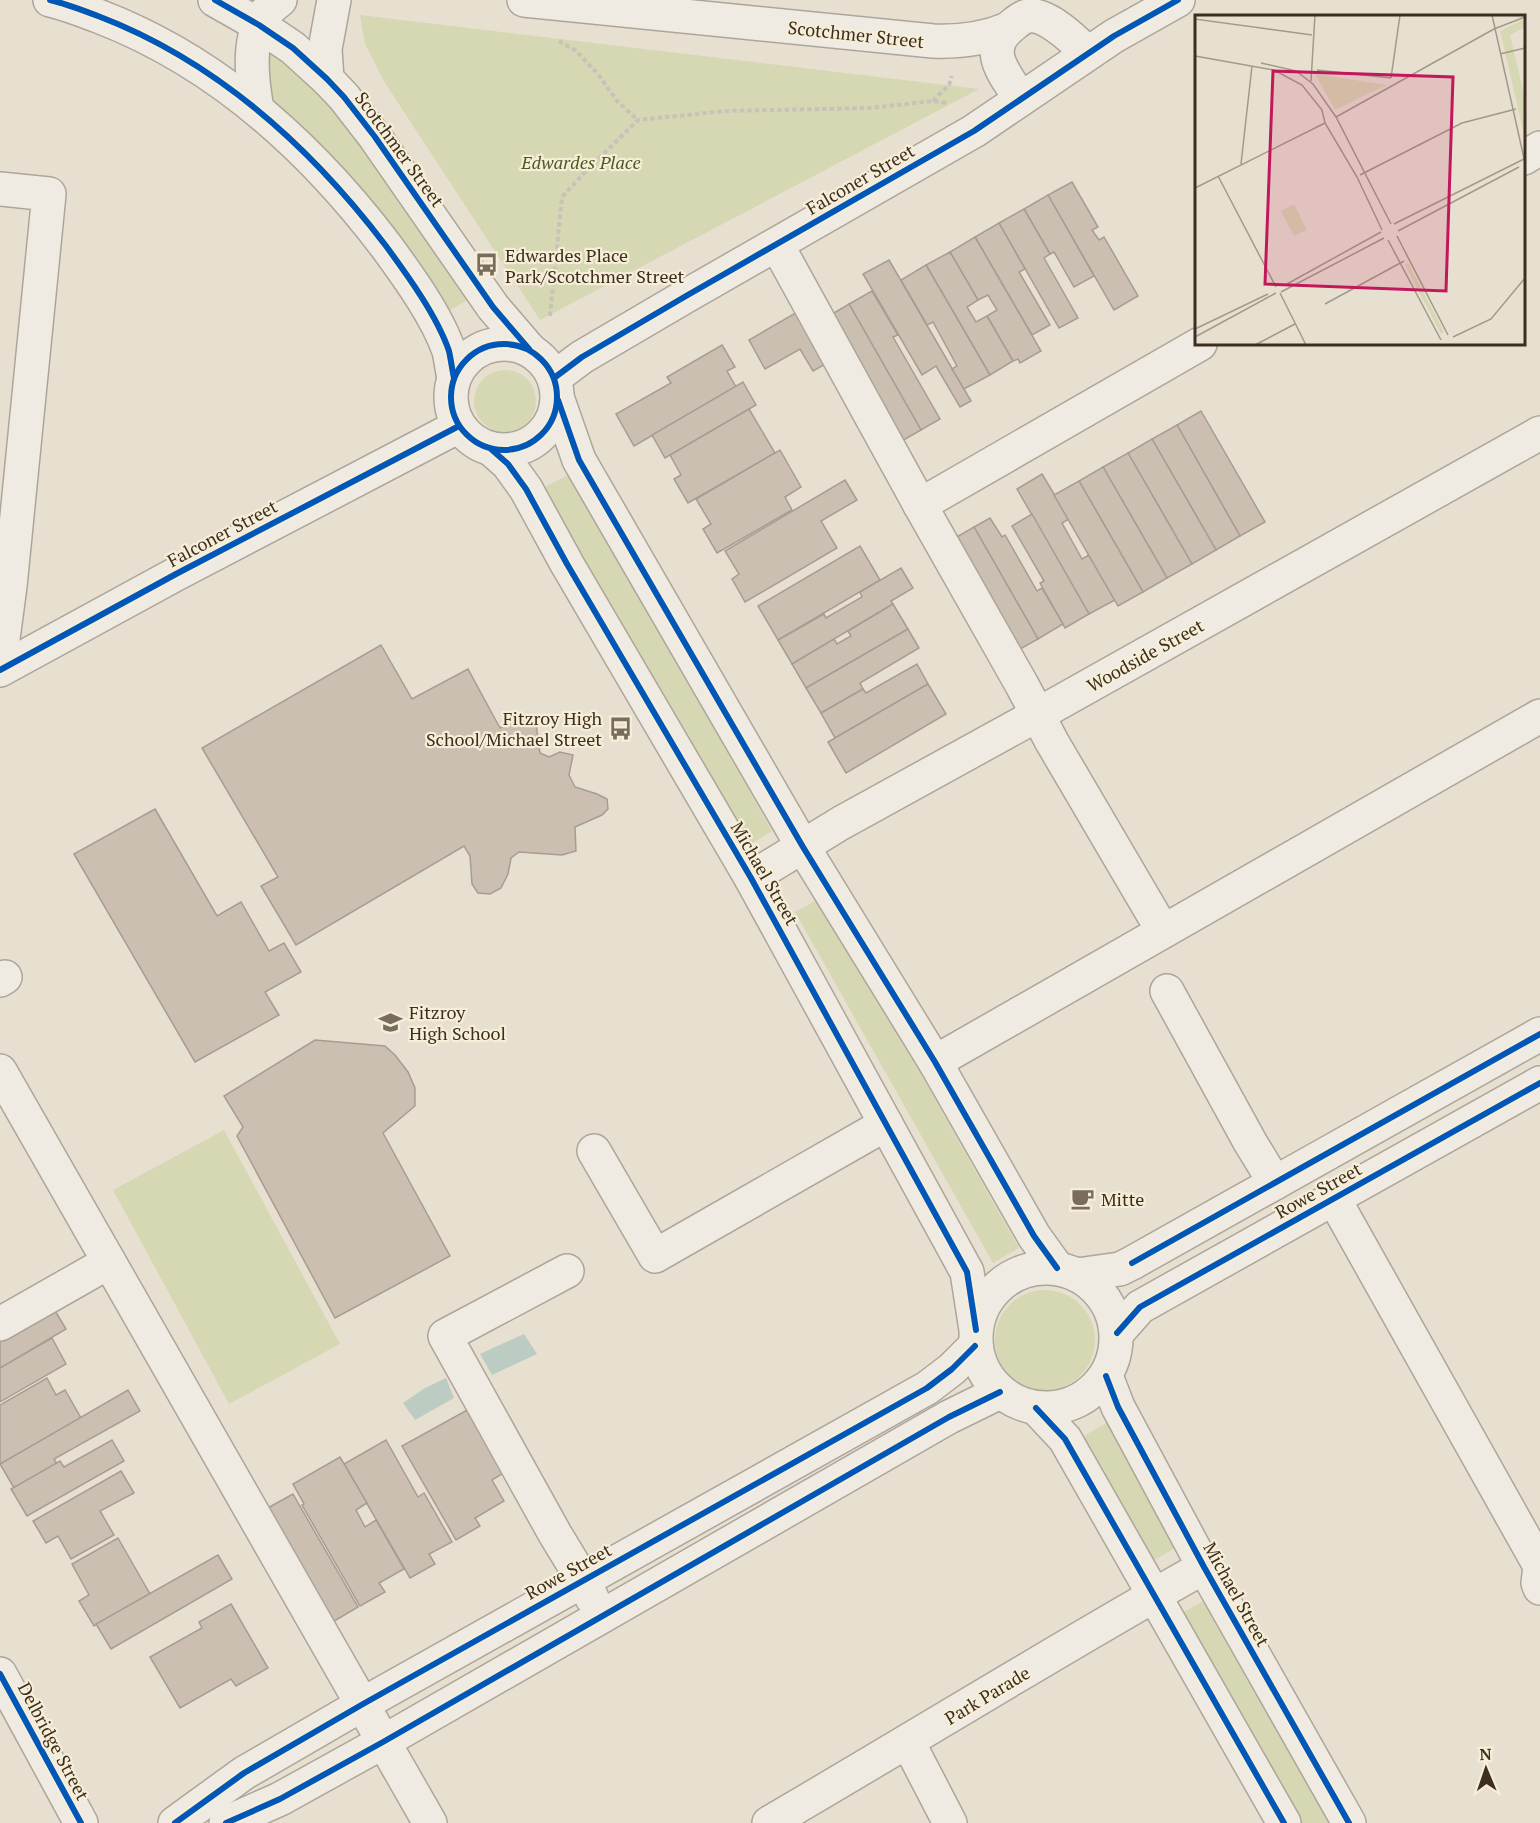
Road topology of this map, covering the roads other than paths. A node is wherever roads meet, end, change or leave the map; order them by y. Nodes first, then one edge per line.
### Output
1 (50, 0) edge
2 (214, 0) edge
3 (280, 0) edge
4 (334, 0) edge
5 (524, 0) edge
6 (1178, 0) edge
7 (652, 7) edge
8 (1012, 18) edge
9 (260, 25) junction
10 (1088, 53) junction
11 (327, 79) junction
12 (1021, 99) junction
13 (258, 109) junction
14 (1540, 148) edge
15 (1525, 157) edge
16 (0, 189) edge
17 (777, 245) junction
18 (539, 338) junction
19 (1198, 345) edge
20 (454, 378) junction
21 (556, 389) junction
22 (459, 426) junction
23 (1540, 433) edge
24 (491, 449) junction
25 (920, 505) junction
26 (0, 661) edge
27 (0, 670) edge
28 (1037, 715) junction
29 (1540, 716) edge
30 (803, 847) junction
31 (752, 878) junction
32 (1163, 931) junction
33 (1167, 991) dead end
34 (1540, 1034) edge
35 (935, 1062) junction
36 (0, 1071) edge
37 (1540, 1083) edge
38 (886, 1124) junction
39 (594, 1151) dead end
40 (1275, 1183) junction
41 (1334, 1199) junction
42 (109, 1262) junction
43 (567, 1271) dead end
44 (1067, 1272) junction
45 (0, 1324) edge
46 (1117, 1333) junction
47 (976, 1338) junction
48 (1106, 1376) junction
49 (1000, 1392) junction
50 (1036, 1408) junction
51 (1540, 1566) edge
52 (1204, 1567) junction
53 (583, 1580) junction
54 (1540, 1588) edge
55 (1153, 1595) junction
56 (601, 1616) junction
57 (0, 1674) edge
58 (363, 1704) junction
59 (383, 1742) junction
60 (908, 1742) junction
61 (81, 1823) edge
62 (175, 1823) edge
63 (225, 1823) edge
64 (430, 1823) edge
65 (769, 1823) edge
66 (950, 1823) edge
67 (1284, 1823) edge
68 (1349, 1823) edge

1 - 13 street
2 - 9 street, Scotchmer Street
3 - 9 street
4 - 11 street
5 - 7 street, Scotchmer Street
6 - 10 street, Falconer Street
7 - 8 street, Scotchmer Street
8 - 10 street, Scotchmer Street
8 - 12 street
9 - 11 street, Scotchmer Street
9 - 13 street
10 - 12 street, Falconer Street
11 - 18 street, Scotchmer Street
12 - 17 street, Falconer Street
13 - 20 street
14 - 15 street
16 - 26 street
17 - 21 street, Falconer Street
17 - 25 street
18 - 20 street
18 - 21 street
19 - 25 street
20 - 22 street
21 - 24 street
21 - 30 street
22 - 24 street
22 - 27 street, Falconer Street
23 - 28 street, Woodside Street
24 - 31 street, Michael Street
25 - 28 street
28 - 30 street, Woodside Street
28 - 32 street
29 - 32 street
30 - 31 street, Woodside Street
30 - 35 street
31 - 38 street, Michael Street
32 - 35 street
33 - 40 street
34 - 40 street, Rowe Street
35 - 44 street
36 - 42 street
37 - 41 street, Rowe Street
38 - 39 street
38 - 47 street, Michael Street
40 - 44 street, Rowe Street
41 - 46 street, Rowe Street
41 - 51 street
42 - 45 street
42 - 58 street
43 - 53 street
44 - 46 street
44 - 47 street
46 - 48 street
47 - 49 street
47 - 53 street, Rowe Street
48 - 50 street
48 - 52 street, Michael Street
49 - 50 street
49 - 56 street
50 - 55 street
51 - 54 street
52 - 55 street, Park Parade
52 - 68 street, Michael Street
53 - 56 street
53 - 58 street, Rowe Street
55 - 60 street, Park Parade
55 - 67 street
56 - 59 street
57 - 61 street, Delbridge Street
58 - 59 street
58 - 62 street, Rowe Street
59 - 63 street
59 - 64 street
60 - 65 street, Park Parade
60 - 66 street

